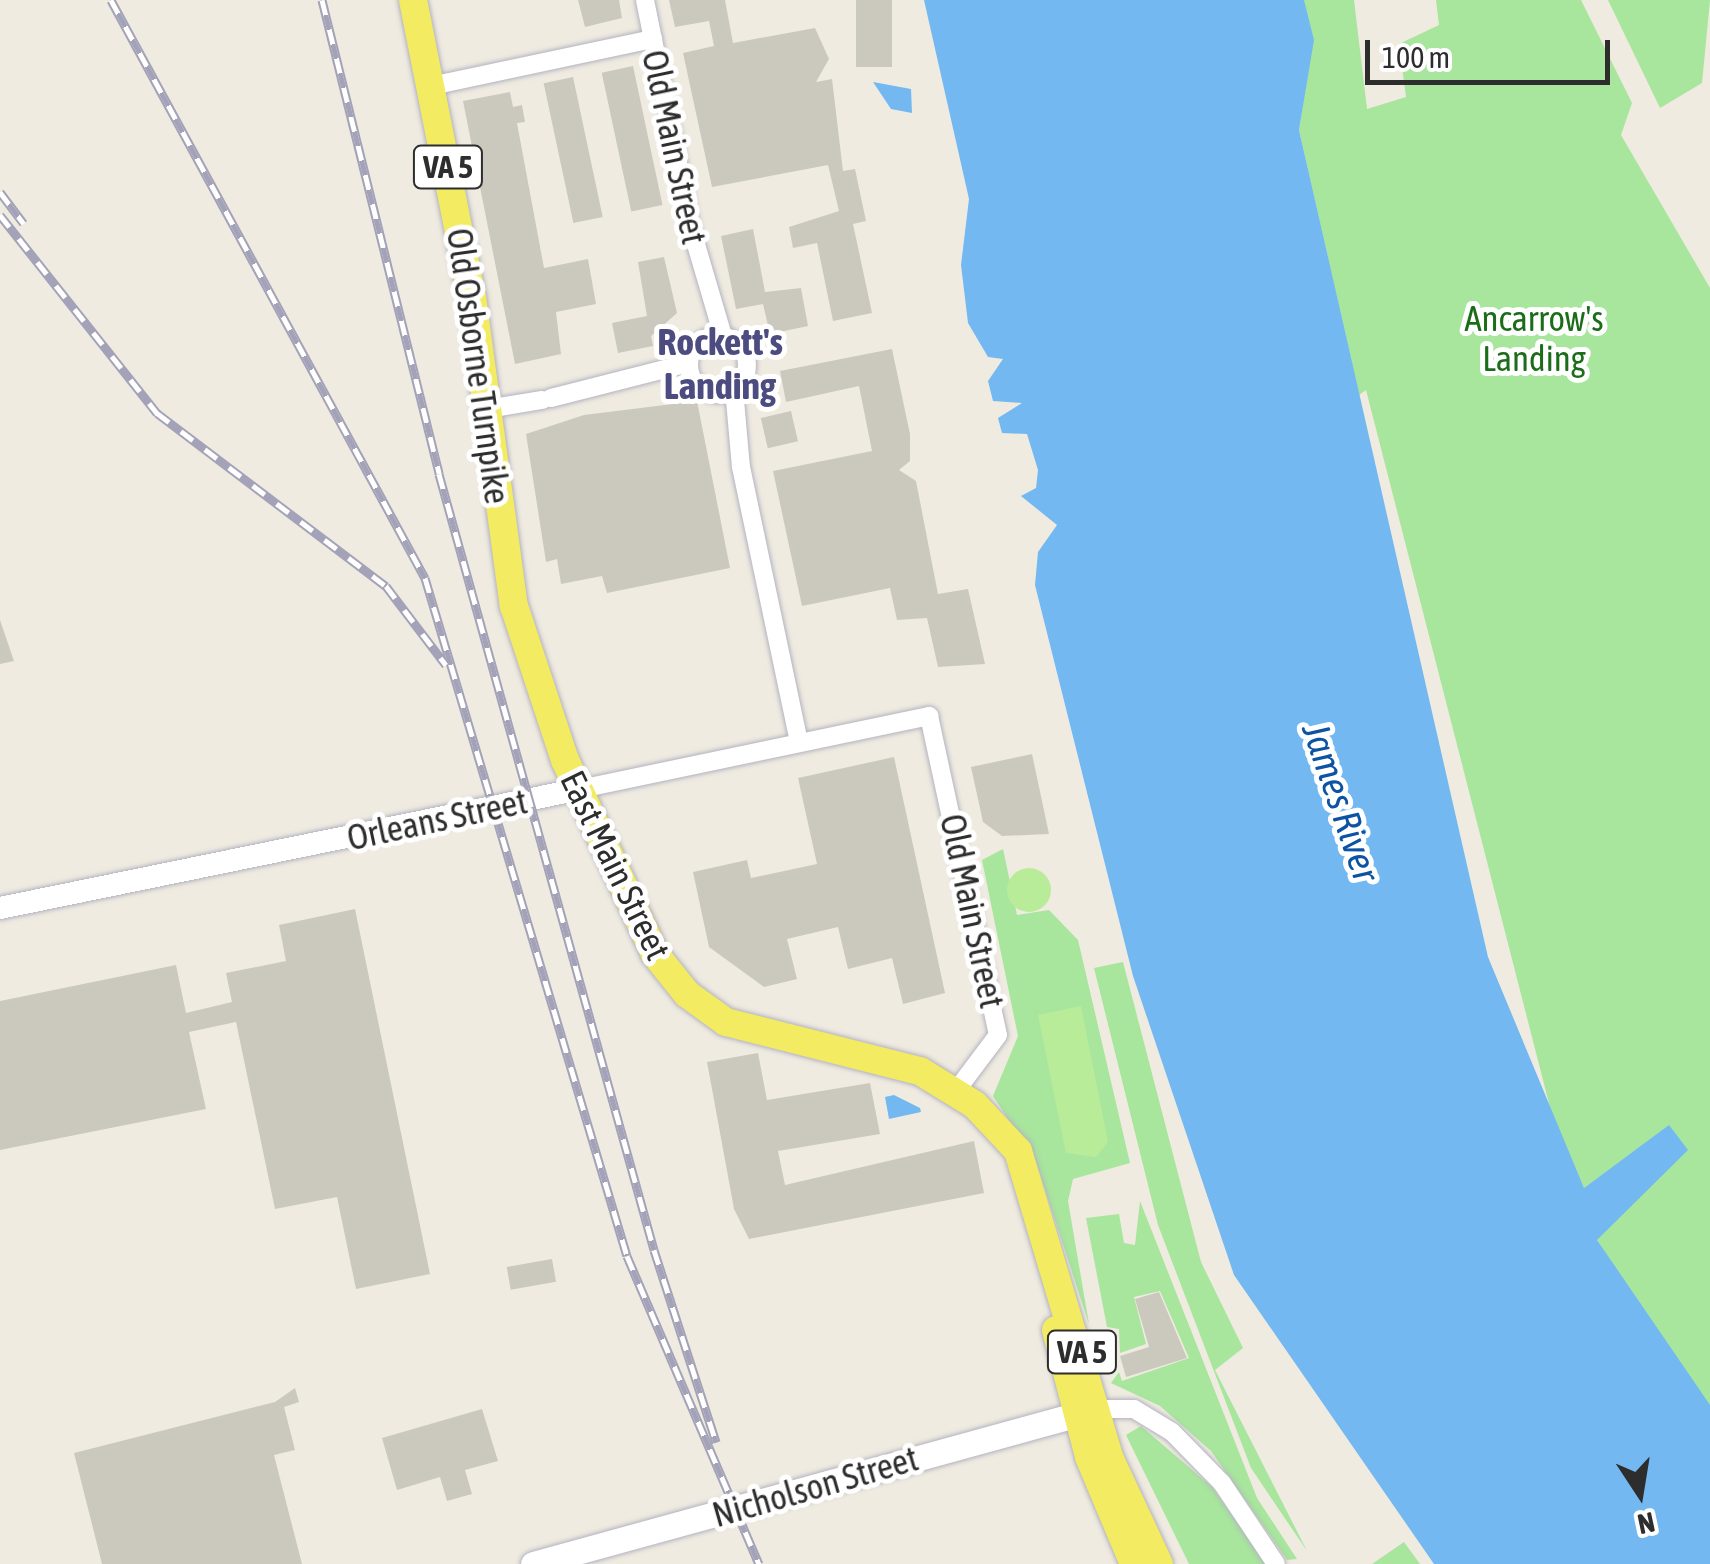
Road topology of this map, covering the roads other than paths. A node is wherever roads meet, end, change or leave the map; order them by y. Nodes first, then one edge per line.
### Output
1 (413, 0) edge
2 (644, 0) edge
3 (653, 39) junction
4 (430, 86) junction
5 (707, 293) junction
6 (724, 336) junction
7 (704, 338) junction
8 (690, 372) junction
9 (725, 392) junction
10 (487, 410) junction
11 (531, 674) joint
12 (931, 718) joint
13 (800, 742) junction
14 (580, 789) junction
15 (0, 908) edge
16 (956, 1091) junction
17 (1088, 1411) junction
18 (533, 1564) edge
19 (1134, 1564) edge
20 (1159, 1564) edge
21 (1276, 1564) edge

1 - 4 main road, Old Osborne Turnpike / VA 5
2 - 3 street, Old Main Street
3 - 4 street
3 - 5 street, Old Main Street
4 - 10 main road, Old Osborne Turnpike / VA 5
5 - 6 street, Old Main Street
5 - 7 street, Old Main Street
6 - 7 street
6 - 9 street, Old Main Street
7 - 8 street, Old Main Street
8 - 9 street
8 - 10 street
9 - 13 street, Old Main Street
10 - 11 main road, Old Osborne Turnpike / VA 5
11 - 14 main road, East Main Street / VA 5
12 - 13 street, Orleans Street
12 - 16 street, Old Main Street
13 - 14 street, Orleans Street
14 - 15 street, Orleans Street
14 - 16 main road, East Main Street / VA 5
16 - 17 main road, East Main Street / VA 5
17 - 18 main road, Nicholson Street
17 - 19 main road, East Main Street / VA 5
17 - 20 main road, East Main Street / VA 5
17 - 21 street

